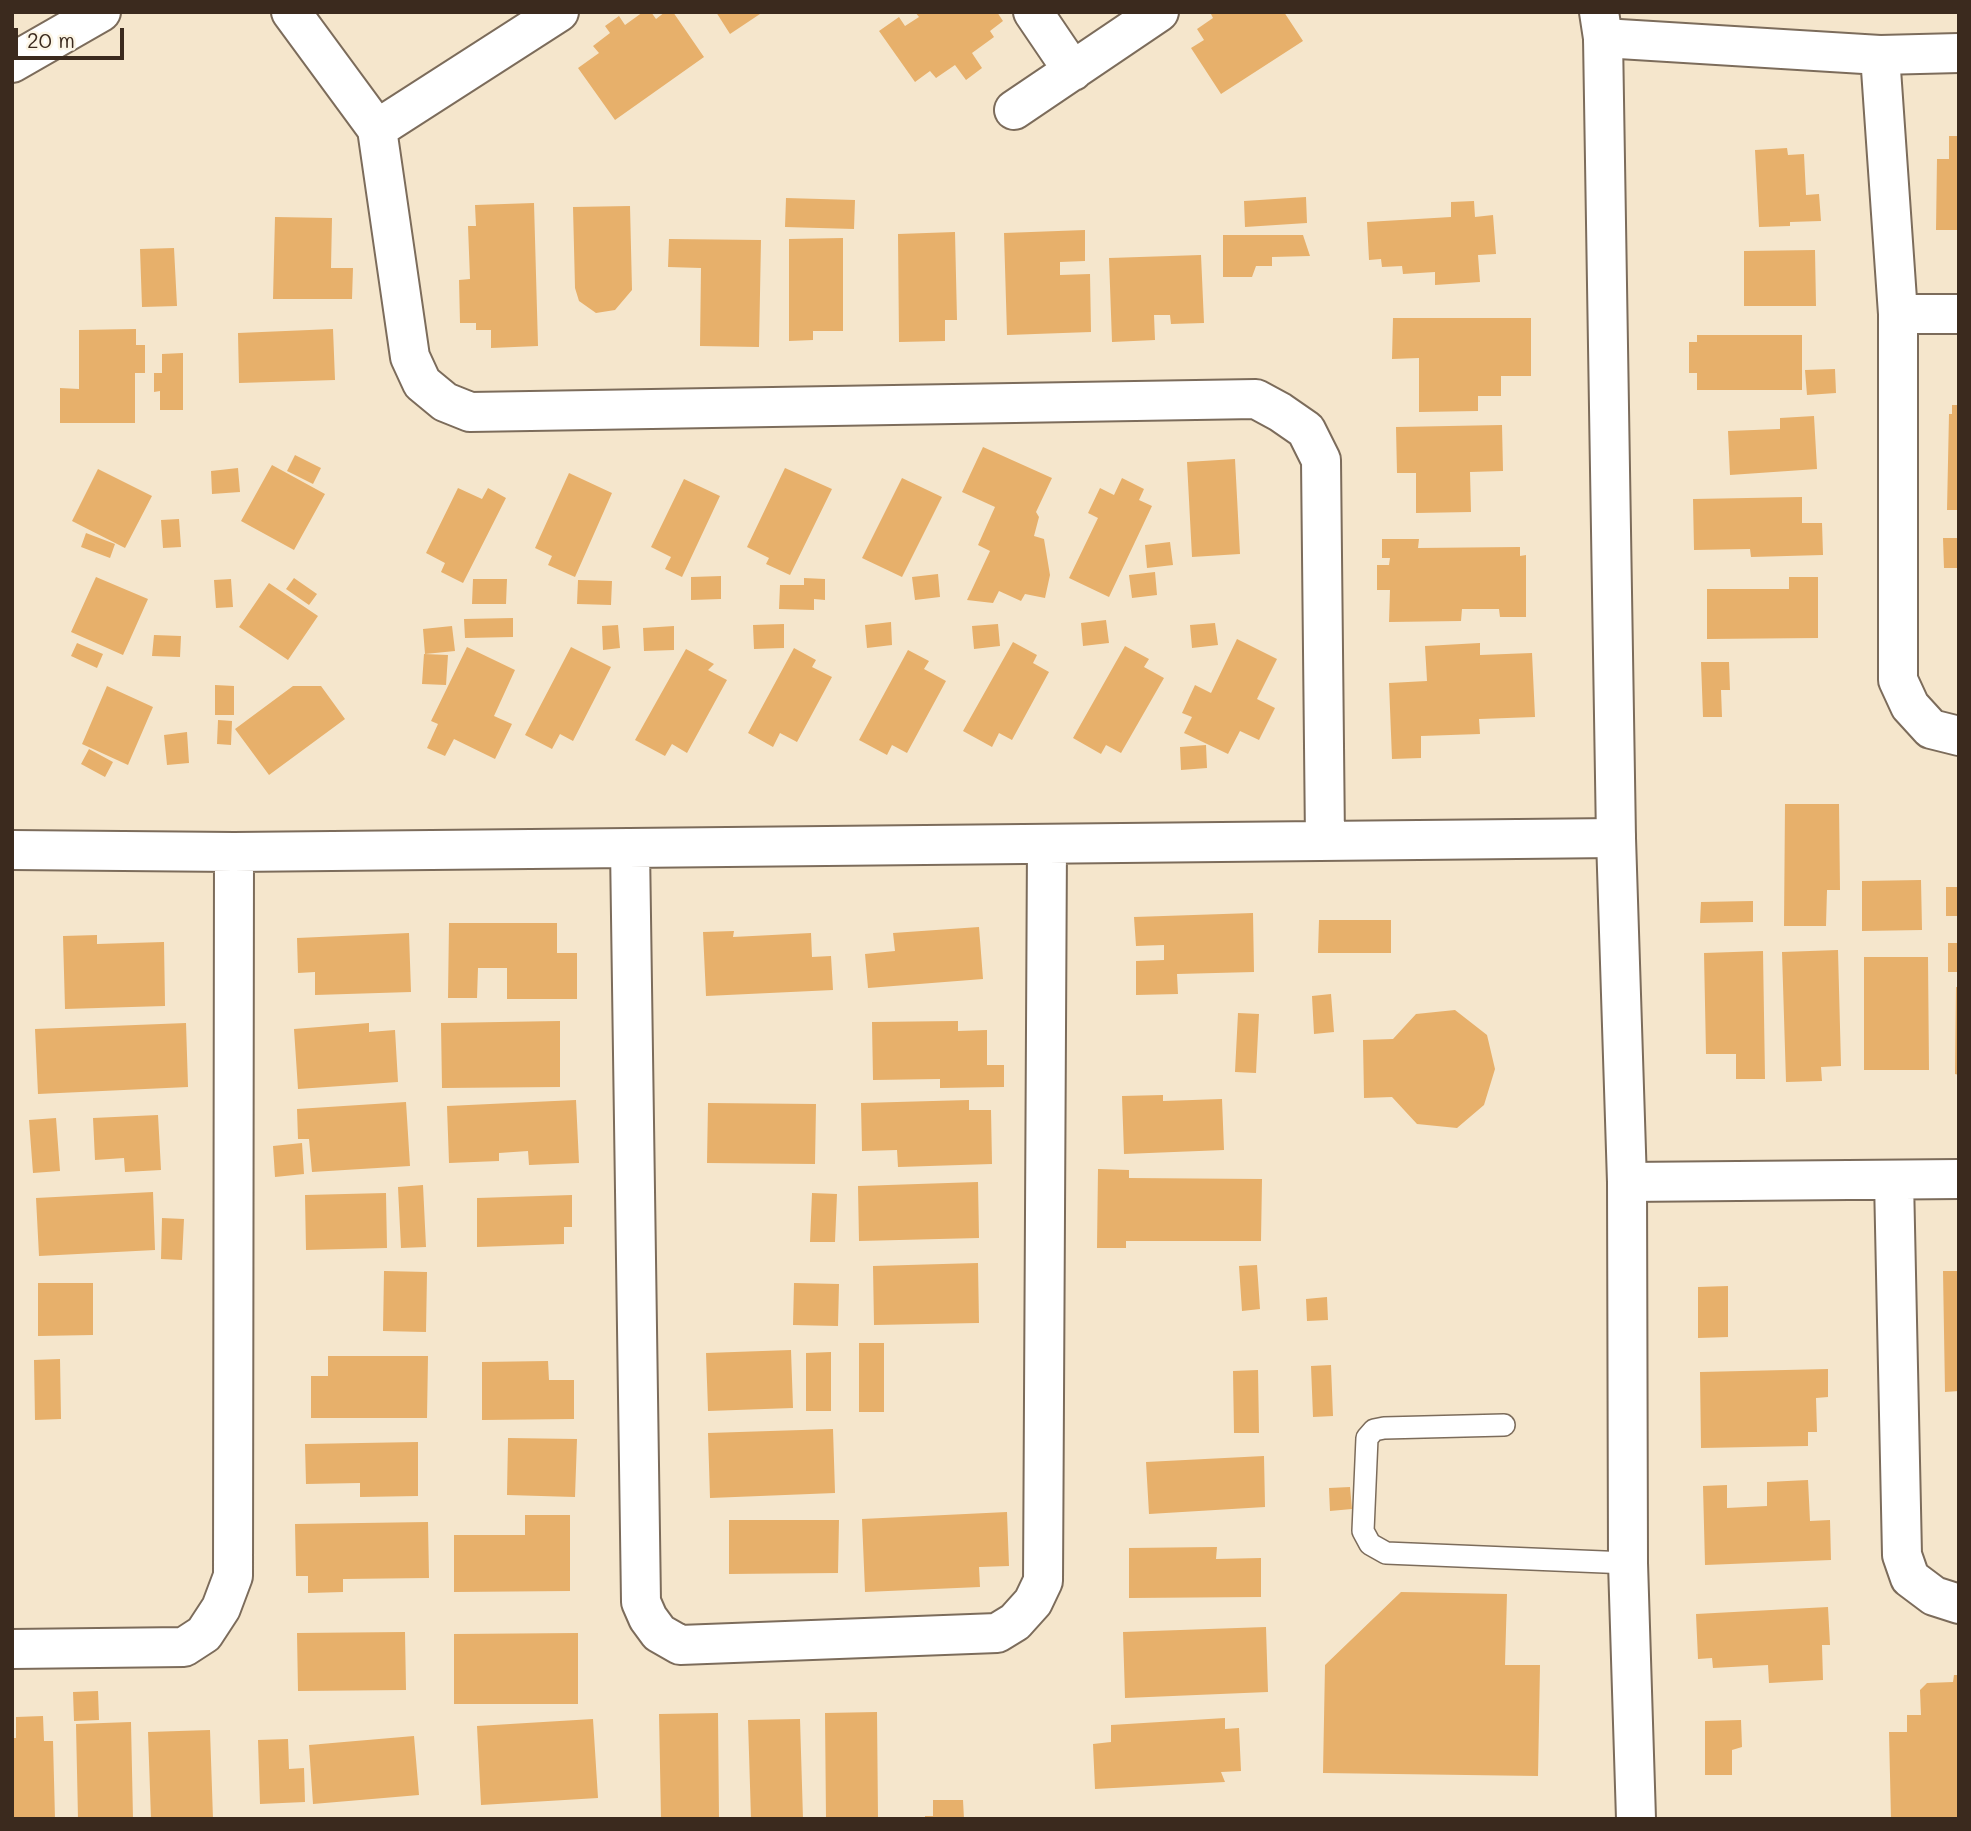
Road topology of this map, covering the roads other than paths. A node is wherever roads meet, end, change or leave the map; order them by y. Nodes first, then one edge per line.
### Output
1 (102, 12) edge
2 (290, 12) edge
3 (559, 12) edge
4 (1033, 12) edge
5 (1159, 12) edge
6 (1601, 25) edge
7 (1959, 53) edge
8 (1880, 55) junction
9 (12, 63) edge
10 (1073, 71) junction
11 (1014, 110) dead end
12 (377, 129) junction
13 (1898, 314) junction
14 (1959, 314) edge
15 (1959, 736) edge
16 (1616, 838) junction
17 (1325, 841) junction
18 (1047, 844) junction
19 (630, 848) junction
20 (12, 850) edge
21 (234, 852) junction
22 (1959, 1179) edge
23 (1894, 1180) junction
24 (1627, 1182) junction
25 (1504, 1425) dead end
26 (1628, 1563) junction
27 (1959, 1604) edge
28 (12, 1649) edge
29 (1636, 1819) edge

1 - 9 street
2 - 12 street
3 - 12 street
4 - 10 street
5 - 10 street
6 - 8 street
6 - 16 street
7 - 8 street
8 - 13 street
10 - 11 street
12 - 17 street
13 - 14 street
13 - 15 street
16 - 17 street
16 - 24 street
17 - 18 street
18 - 19 street
18 - 19 street
19 - 21 street
20 - 21 street
21 - 28 street
22 - 23 street
23 - 24 street
23 - 27 street
24 - 26 street
25 - 26 lane
26 - 29 street

